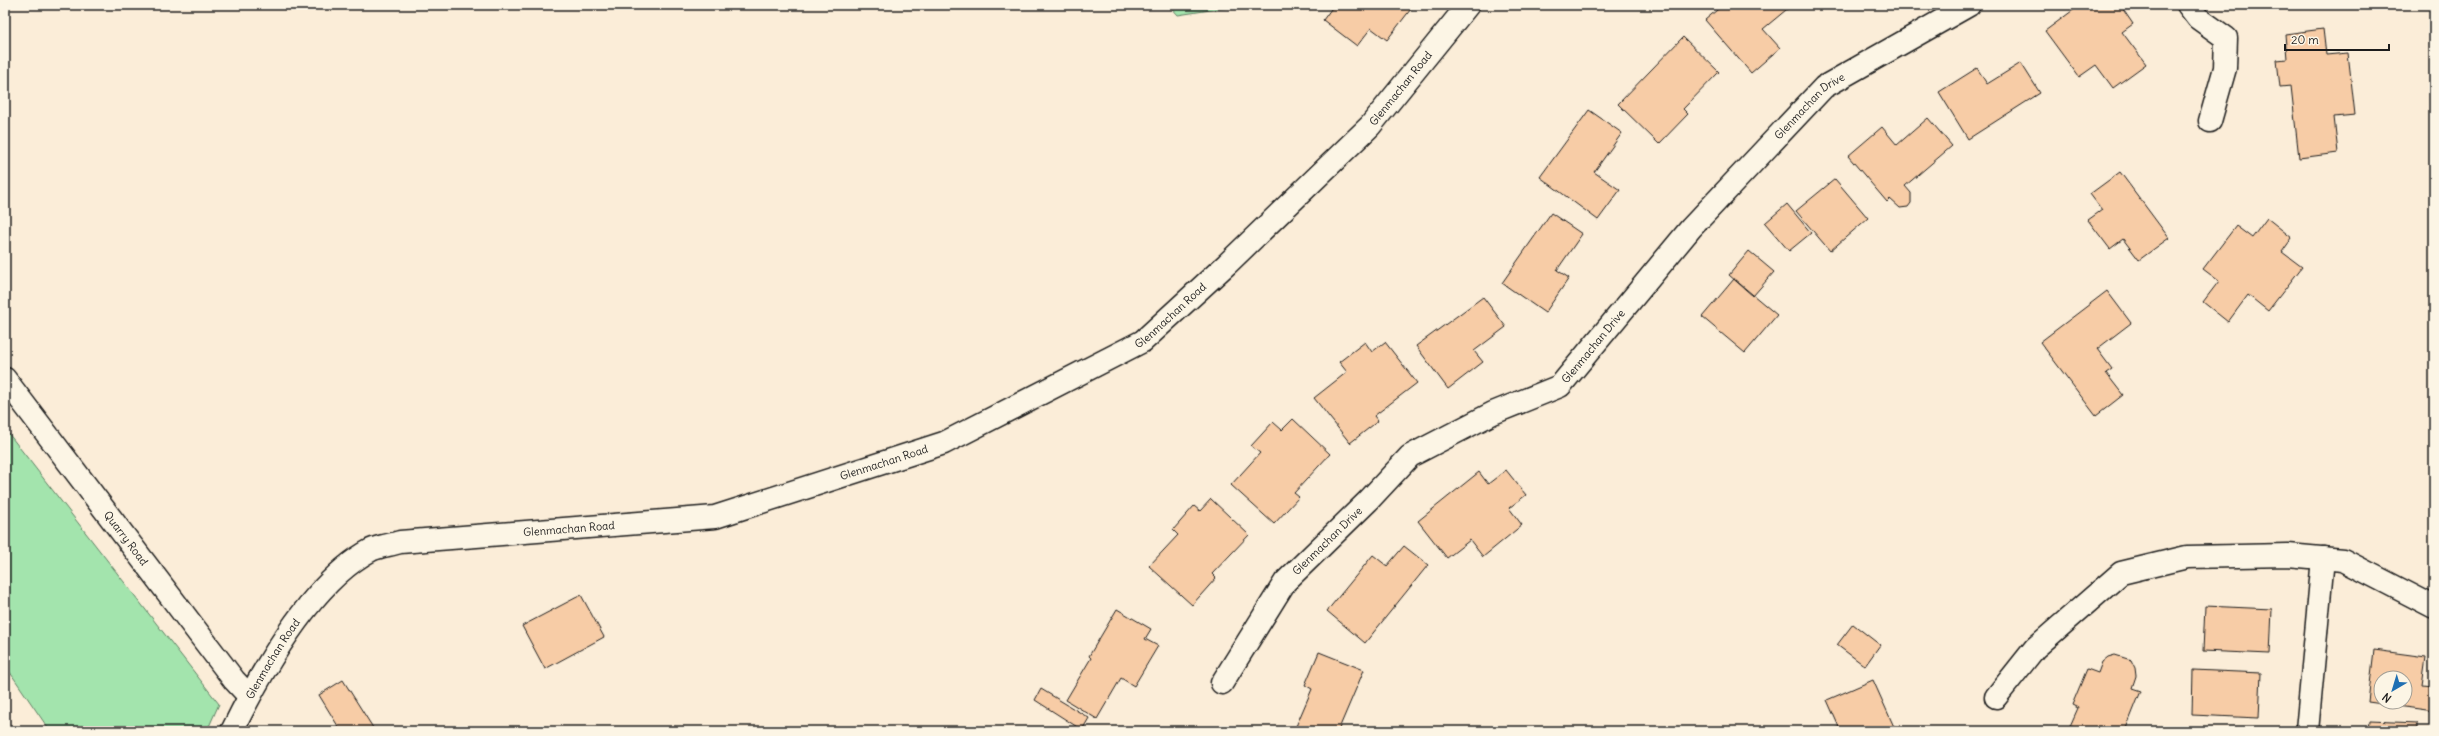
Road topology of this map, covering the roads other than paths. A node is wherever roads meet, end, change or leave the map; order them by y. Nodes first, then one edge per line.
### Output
1 (1468, 5) edge
2 (1969, 5) edge
3 (2188, 5) edge
4 (2210, 121) dead end
5 (5, 379) edge
6 (2323, 558) junction
7 (2434, 607) edge
8 (1222, 683) dead end
9 (249, 696) junction
10 (1996, 697) dead end
11 (232, 731) edge
12 (2307, 731) edge

1 - 9 street, Glenmachan Road
2 - 8 street, Glenmachan Drive
3 - 4 street
5 - 9 street, Quarry Road
6 - 7 street
6 - 10 street
6 - 12 street
9 - 11 street, Glenmachan Road

